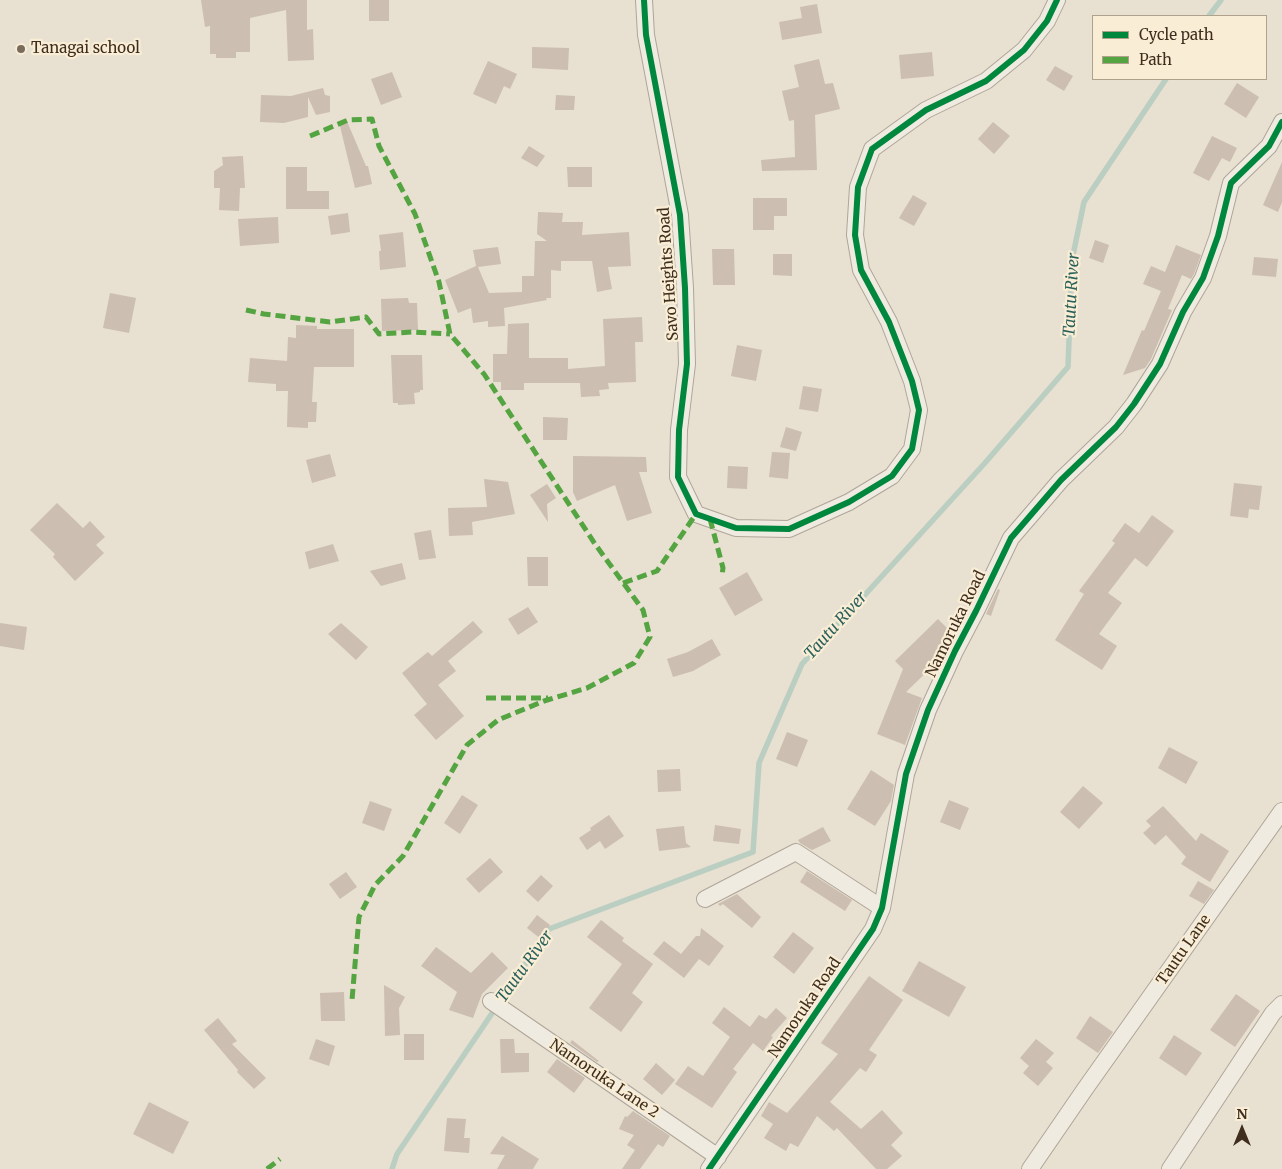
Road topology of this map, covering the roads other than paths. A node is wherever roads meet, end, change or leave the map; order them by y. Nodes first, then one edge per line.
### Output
1 (644, 0) edge
2 (1058, 0) edge
3 (1282, 122) edge
4 (1282, 812) edge
5 (705, 899) dead end
6 (882, 908) junction
7 (491, 1001) dead end
8 (1282, 1004) edge
9 (714, 1163) edge
10 (1030, 1169) edge
11 (1170, 1169) edge

1 - 2 street, Savo Heights Road
3 - 6 street, Namoruka Road
4 - 10 street, Tautu Lane
5 - 6 street
6 - 9 street, Namoruka Road
7 - 9 street, Namoruka Lane 2
8 - 11 street

